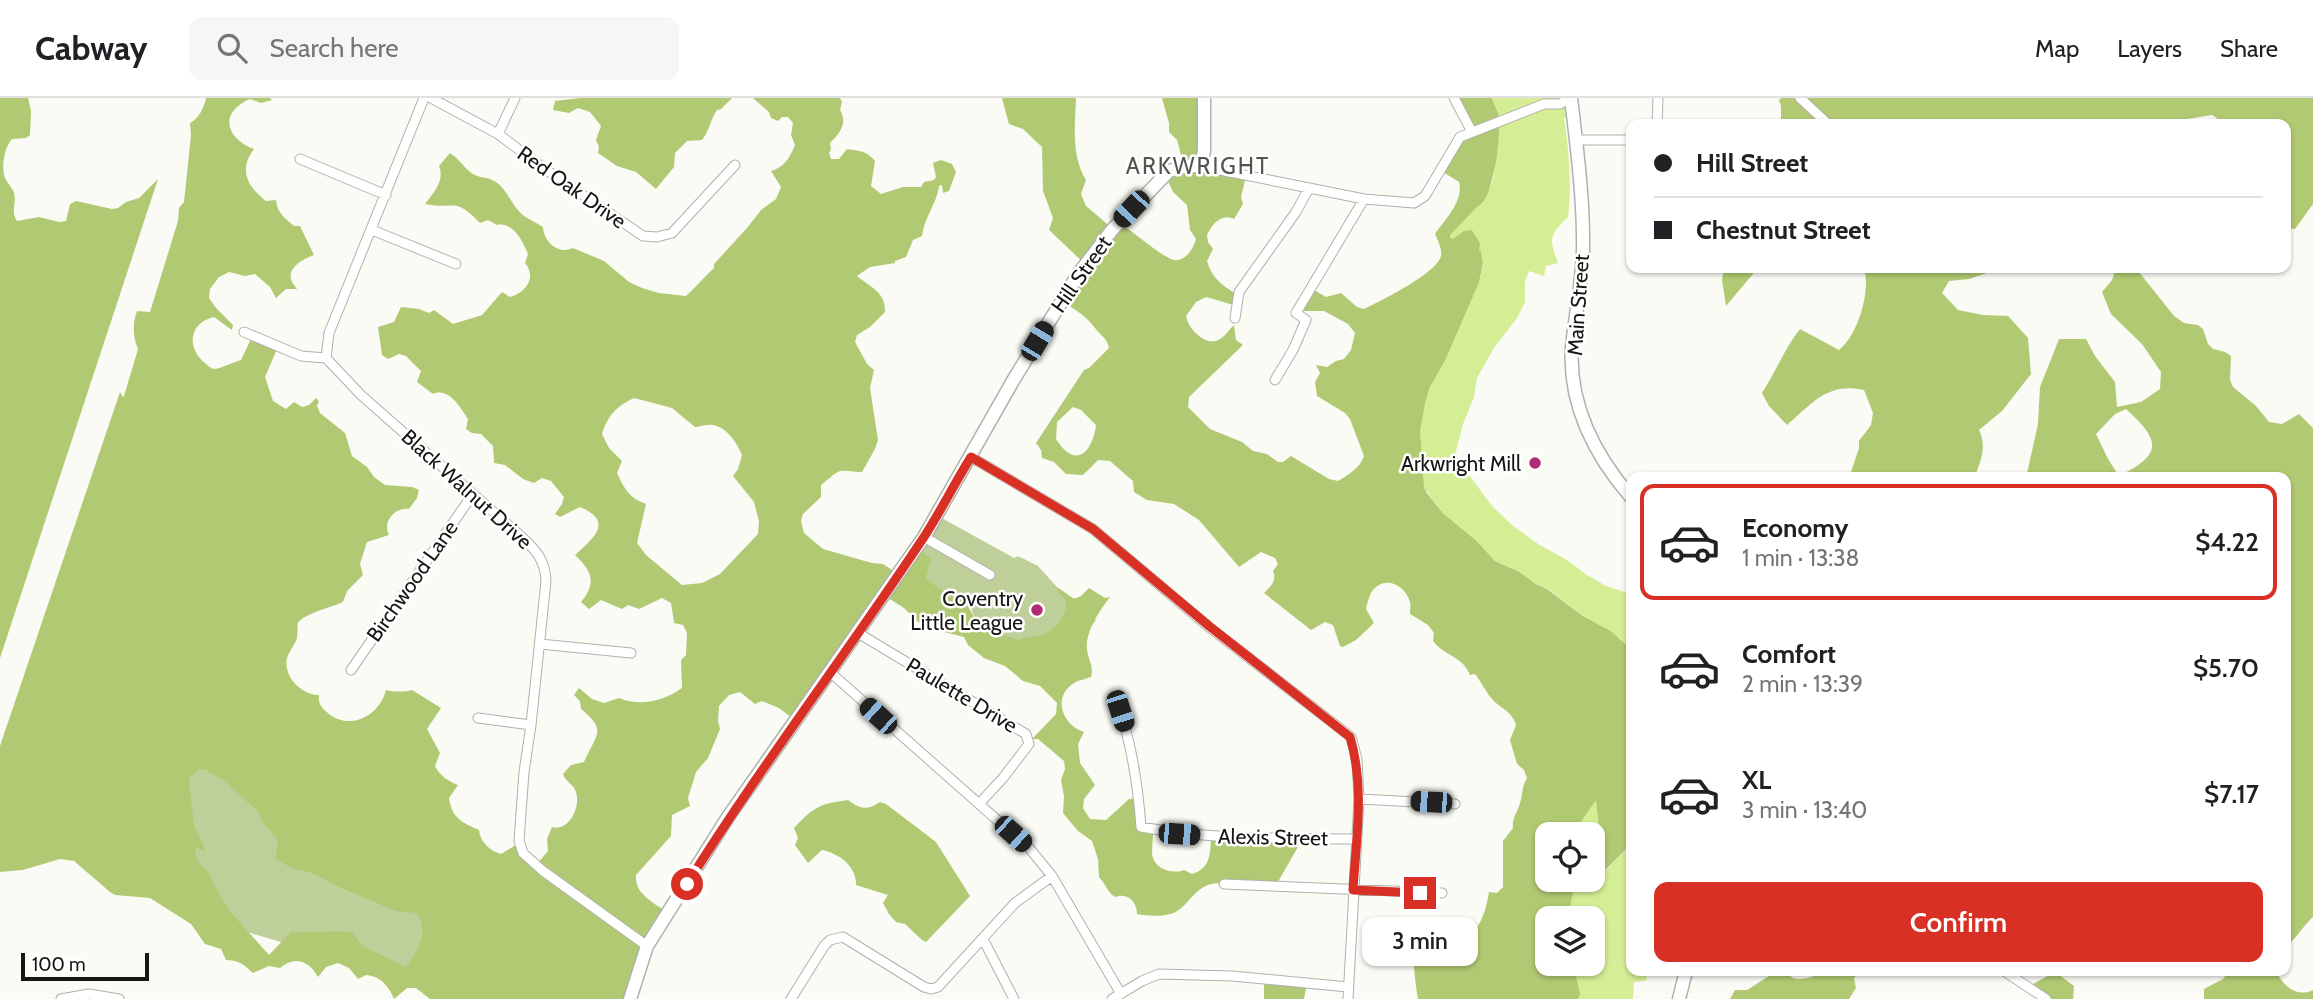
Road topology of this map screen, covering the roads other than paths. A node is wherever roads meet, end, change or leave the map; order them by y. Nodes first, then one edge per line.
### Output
1 (424, 98) edge
2 (431, 98) edge
3 (516, 98) edge
4 (1204, 98) edge
5 (1454, 98) edge
6 (1571, 98) edge
7 (1658, 98) edge
8 (1800, 98) edge
9 (1657, 119) edge
10 (1823, 119) edge
11 (1472, 132) junction
12 (498, 134) junction
13 (1576, 140) junction
14 (1626, 140) edge
15 (300, 159) dead end
16 (735, 165) dead end
17 (1200, 166) junction
18 (1309, 188) junction
19 (386, 195) junction
20 (1364, 199) junction
21 (372, 230) junction
22 (456, 264) dead end
23 (1235, 318) dead end
24 (244, 332) dead end
25 (326, 358) junction
26 (1275, 380) dead end
27 (971, 457) junction
28 (1626, 491) edge
29 (473, 494) junction
30 (924, 537) junction
31 (990, 575) dead end
32 (858, 633) junction
33 (540, 644) junction
34 (631, 653) dead end
35 (351, 670) dead end
36 (831, 673) junction
37 (1120, 711) dead end
38 (478, 718) dead end
39 (531, 725) junction
40 (1359, 799) junction
41 (979, 804) junction
42 (1455, 804) dead end
43 (1356, 839) junction
44 (1052, 876) junction
45 (1224, 884) dead end
46 (1353, 890) junction
47 (1442, 893) dead end
48 (984, 939) junction
49 (647, 946) junction
50 (1685, 976) edge
51 (2012, 976) edge
52 (1348, 987) junction
53 (1116, 997) edge
54 (61, 999) edge
55 (119, 999) edge
56 (630, 999) edge
57 (791, 999) edge
58 (1014, 999) edge
59 (1348, 999) edge
60 (1679, 999) edge
61 (2046, 999) edge

1 - 19 street
2 - 12 street, Red Oak Drive
3 - 12 street
4 - 17 street
5 - 11 street
6 - 11 street
6 - 13 street, Main Street
7 - 9 street
8 - 10 street
11 - 20 street, Hill Street
12 - 16 street, Red Oak Drive
13 - 14 street
13 - 28 street, Main Street
15 - 19 street
17 - 18 street, Hill Street
17 - 27 street, Hill Street
18 - 20 street, Hill Street
18 - 23 street
19 - 21 street
20 - 26 street
21 - 22 street
21 - 25 street
24 - 25 street
25 - 29 street, Black Walnut Drive
27 - 30 street, Hill Street
27 - 40 street
29 - 33 street, Black Walnut Drive
29 - 35 street, Birchwood Lane
30 - 31 street
30 - 32 street, Hill Street
32 - 36 street, Hill Street
32 - 41 street, Paulette Drive
33 - 34 street
33 - 39 street, Black Walnut Drive
36 - 41 street
36 - 49 street, Hill Street
37 - 43 street, Alexis Street
38 - 39 street
39 - 49 street, Black Walnut Drive
40 - 42 street
40 - 43 street
41 - 44 street
43 - 46 street
44 - 48 street
44 - 53 street
45 - 46 street
46 - 47 street
46 - 52 street
48 - 57 street
48 - 58 street
49 - 56 street, Hill Street
50 - 60 street
51 - 61 street
52 - 53 street
52 - 59 street
54 - 55 street

